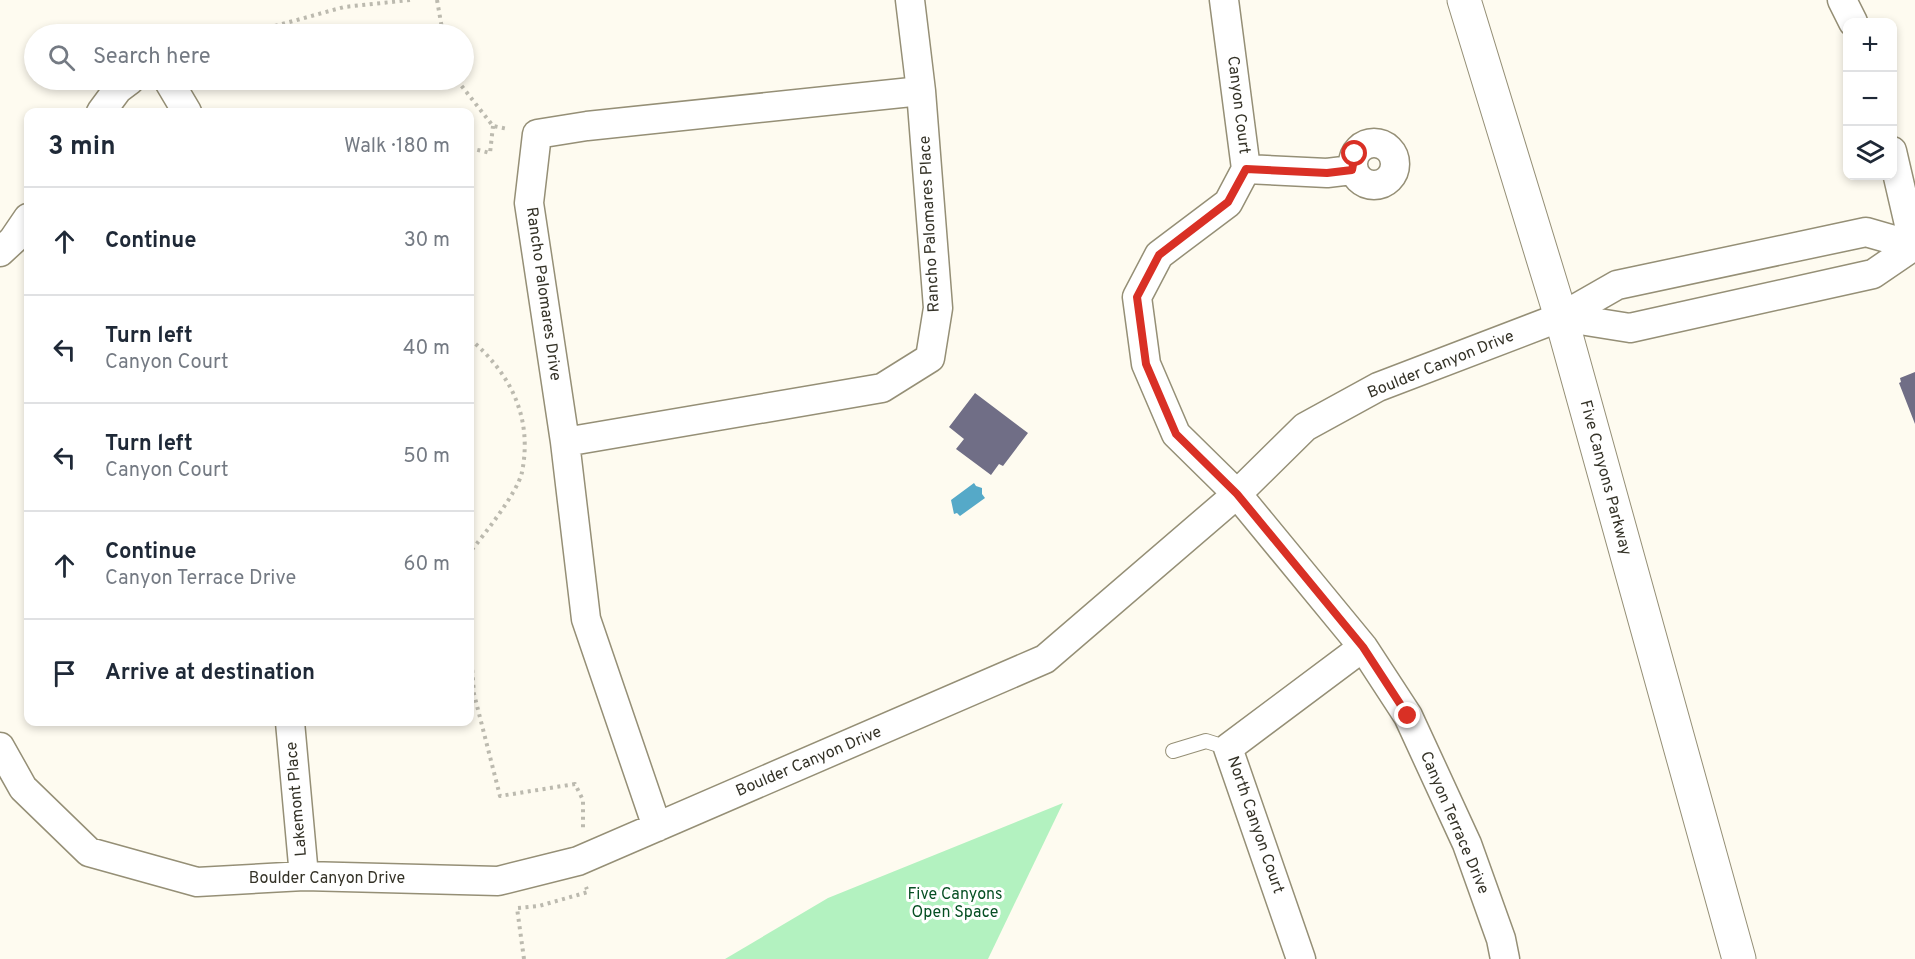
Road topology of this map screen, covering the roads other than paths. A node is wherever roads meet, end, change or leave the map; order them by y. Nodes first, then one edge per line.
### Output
1 (910, 0) edge
2 (1224, 0) edge
3 (1464, 0) edge
4 (1842, 0) edge
5 (1851, 18) edge
6 (117, 90) edge
7 (174, 90) edge
8 (921, 92) junction
9 (104, 108) edge
10 (185, 108) edge
11 (1246, 169) junction
12 (1897, 169) edge
13 (1352, 170) dead end
14 (24, 224) edge
15 (1914, 246) edge
16 (0, 252) edge
17 (1561, 317) junction
18 (565, 442) junction
19 (1237, 494) junction
20 (1363, 647) junction
21 (290, 726) edge
22 (0, 747) edge
23 (1228, 748) junction
24 (1173, 751) dead end
25 (657, 827) junction
26 (304, 876) junction
27 (1301, 959) edge
28 (1505, 959) edge
29 (1739, 959) edge

1 - 8 street, Rancho Palomares Place
2 - 11 street, Canyon Court
3 - 17 main road, Five Canyons Parkway
4 - 5 street
6 - 9 street
7 - 10 street
8 - 18 street, Rancho Palomares Place
8 - 18 street, Rancho Palomares Drive
11 - 13 street
11 - 19 street, Canyon Court
12 - 15 street
14 - 16 street
15 - 17 street
15 - 17 street, Boulder Canyon Drive
17 - 19 street, Boulder Canyon Drive
17 - 29 main road, Five Canyons Parkway
18 - 25 street, Rancho Palomares Drive
19 - 20 street, Canyon Terrace Drive
19 - 25 street, Boulder Canyon Drive
20 - 23 street, North Canyon Court
20 - 28 street, Canyon Terrace Drive
21 - 26 street, Lakemont Place
22 - 26 street, Boulder Canyon Drive
23 - 24 lane
23 - 27 street, North Canyon Court
25 - 26 street, Boulder Canyon Drive

